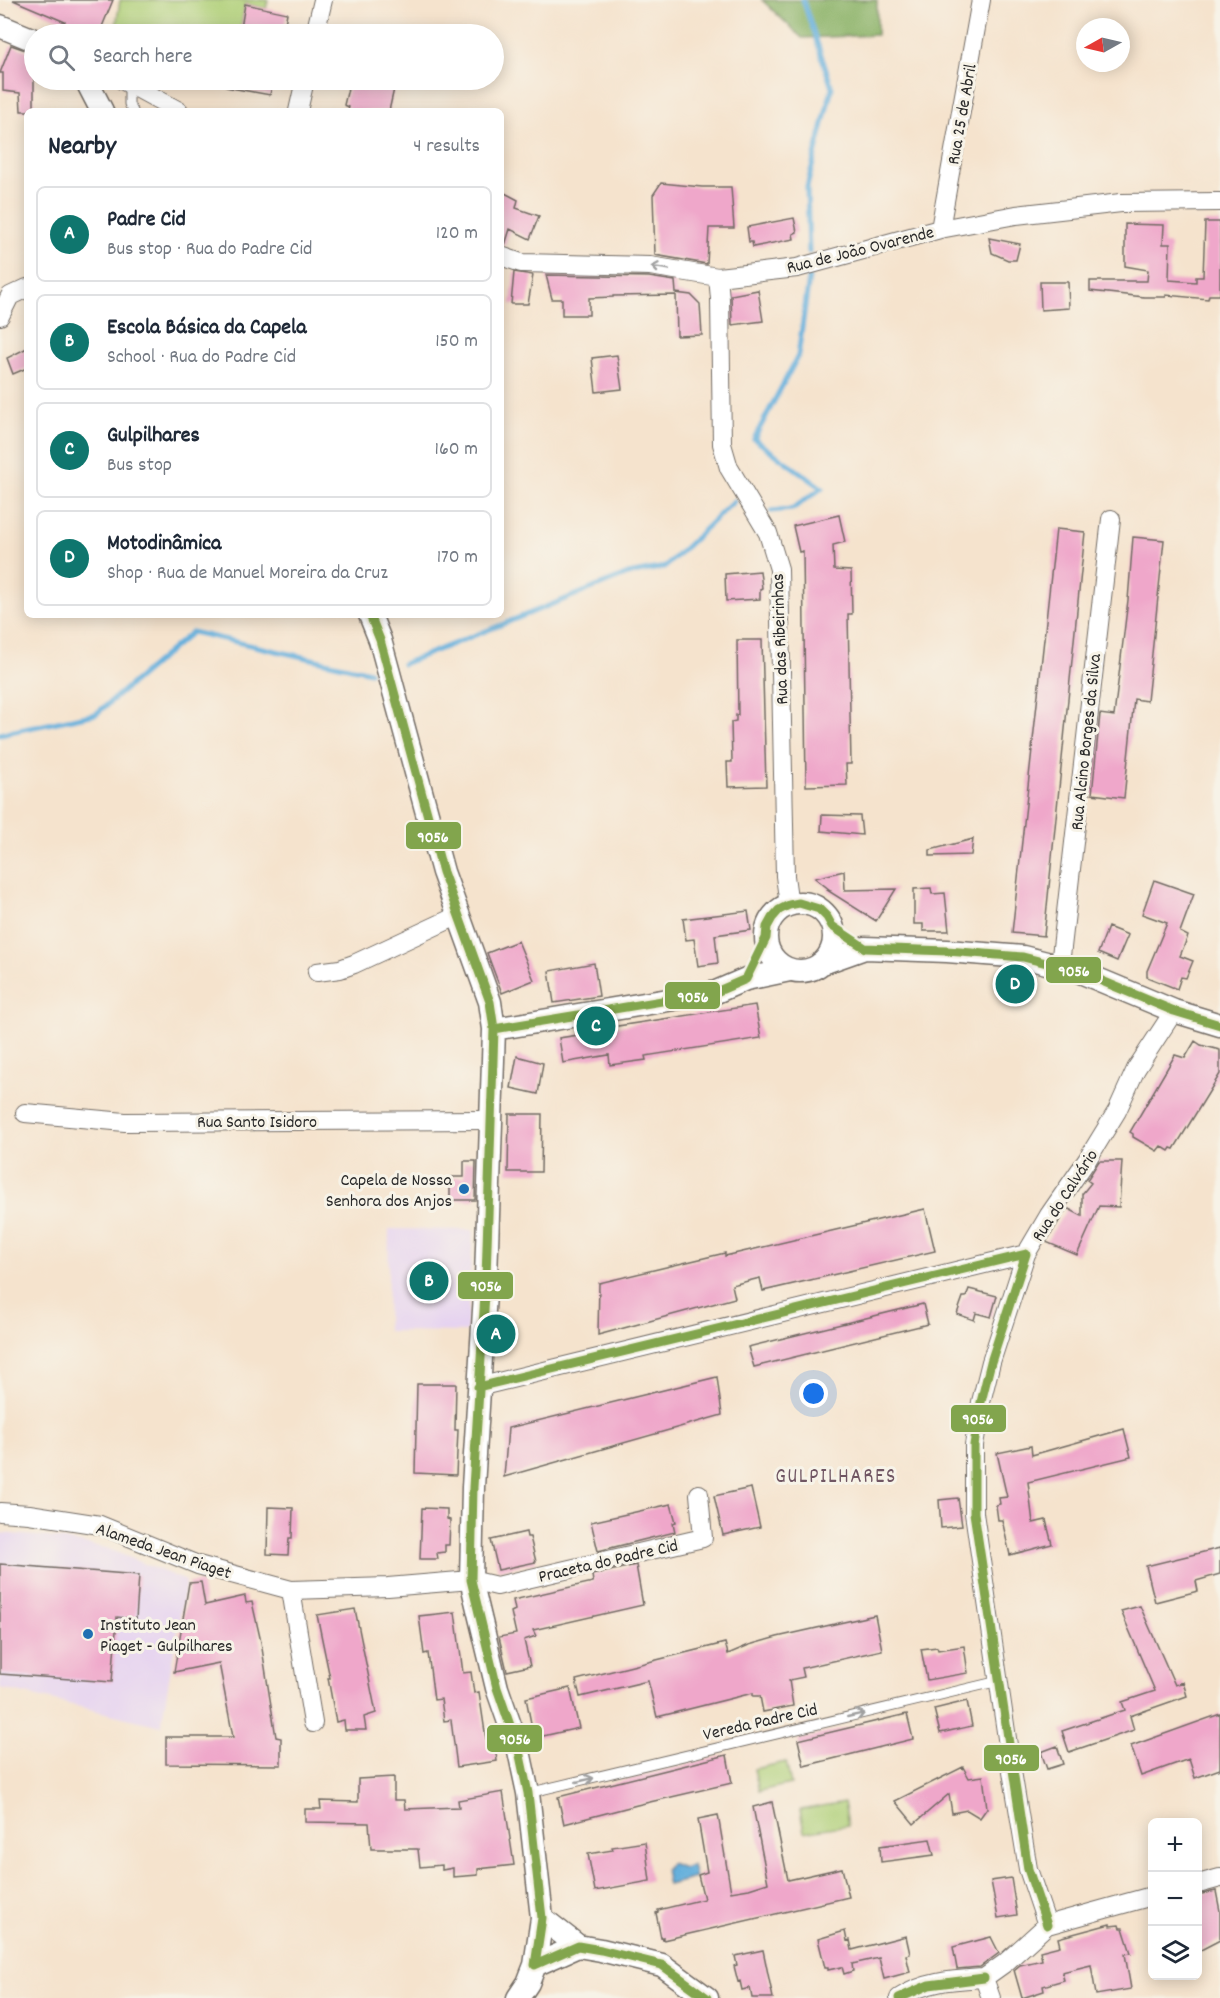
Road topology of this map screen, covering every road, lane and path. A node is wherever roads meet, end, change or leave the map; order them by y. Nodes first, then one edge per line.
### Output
1 (322, 0) edge
2 (981, 0) edge
3 (317, 24) edge
4 (0, 26) edge
5 (24, 36) edge
6 (91, 90) edge
7 (127, 90) edge
8 (141, 90) edge
9 (303, 90) edge
10 (100, 108) edge
11 (131, 108) edge
12 (174, 108) edge
13 (299, 108) edge
14 (1220, 202) edge
15 (940, 229) junction
16 (504, 257) edge
17 (718, 277) junction
18 (24, 289) edge
19 (0, 316) edge
20 (1111, 519) dead end
21 (371, 618) edge
22 (789, 905) junction
23 (459, 915) junction
24 (832, 926) junction
25 (766, 938) junction
26 (865, 948) junction
27 (820, 964) junction
28 (1060, 965) junction
29 (790, 970) junction
30 (317, 972) dead end
31 (746, 979) junction
32 (1174, 1011) junction
33 (1220, 1025) edge
34 (494, 1029) junction
35 (25, 1113) dead end
36 (490, 1120) junction
37 (1026, 1254) junction
38 (478, 1387) junction
39 (699, 1494) dead end
40 (0, 1512) edge
41 (471, 1580) junction
42 (291, 1590) junction
43 (999, 1681) junction
44 (313, 1723) dead end
45 (528, 1793) junction
46 (1220, 1878) edge
47 (1202, 1883) edge
48 (1148, 1897) edge
49 (542, 1918) junction
50 (1047, 1925) junction
51 (578, 1946) junction
52 (535, 1965) junction
53 (984, 1978) junction
54 (518, 1998) edge
55 (707, 1998) edge
56 (899, 1998) edge
57 (991, 1998) edge

1 - 3 street
2 - 15 street, Rua 25 de Abril
4 - 5 street
6 - 10 street
7 - 11 lane
8 - 12 street
9 - 13 street
14 - 15 street, Rua de João Ovarende
15 - 17 street, Rua de João Ovarende
17 -> 16 street, Rua de João Ovarende
17 - 22 street, Rua das Ribeirinhas
18 - 19 street
20 - 28 street, Rua Alcino Borges da Silva
21 - 23 street
22 - 24 street
22 - 25 street
23 - 30 street
23 - 34 street
24 - 26 street
24 - 27 street
25 - 29 street
25 - 31 street
26 - 27 street
26 - 28 street
27 - 29 street
28 - 32 street
29 - 31 street
31 - 34 street
32 - 33 street
32 - 37 street, Rua do Calvário
34 - 36 street
35 - 36 street, Rua Santo Isidoro
36 - 38 street
37 - 38 street
37 - 43 street, Rua do Calvário
38 - 41 street
39 - 41 street, Praceta do Padre Cid
40 - 42 street, Alameda Jean Piaget
41 - 42 street, Alameda Jean Piaget
41 - 45 street
42 - 44 street
45 -> 43 lane, Vereda Padre Cid
43 - 50 street, Rua do Calvário
45 - 49 street
46 - 47 street
48 - 50 street
49 - 51 street
49 - 52 street
50 - 53 street
51 - 52 street
51 - 55 street
52 - 54 street
53 - 56 street
53 - 57 street

